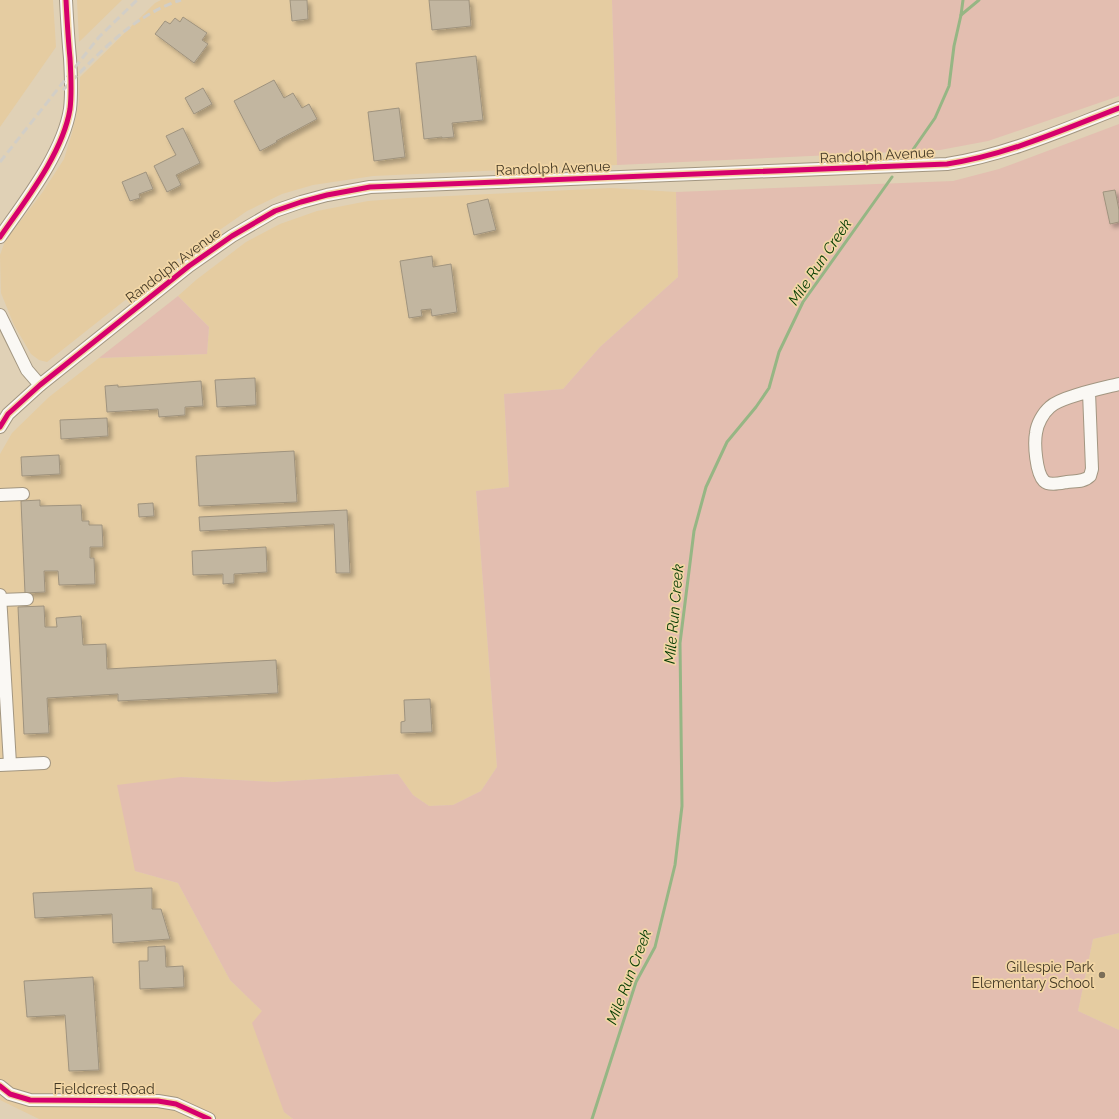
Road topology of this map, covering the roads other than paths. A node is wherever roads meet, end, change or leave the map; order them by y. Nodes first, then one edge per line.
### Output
1 (66, 0) edge
2 (1119, 108) edge
3 (0, 237) edge
4 (0, 314) edge
5 (1119, 384) edge
6 (40, 385) junction
7 (1089, 392) junction
8 (0, 427) edge
9 (23, 494) dead end
10 (0, 495) edge
11 (0, 595) edge
12 (27, 599) dead end
13 (0, 600) edge
14 (2, 679) edge
15 (44, 763) dead end
16 (5, 765) edge
17 (0, 1086) edge
18 (209, 1119) edge

1 - 3 street
2 - 6 street, Randolph Avenue
4 - 6 street
5 - 7 street
6 - 8 street, Randolph Avenue
7 - 7 street
9 - 10 street
11 - 13 street
12 - 13 street
13 - 14 street
14 - 16 street
15 - 16 street
17 - 18 street, Fieldcrest Road

